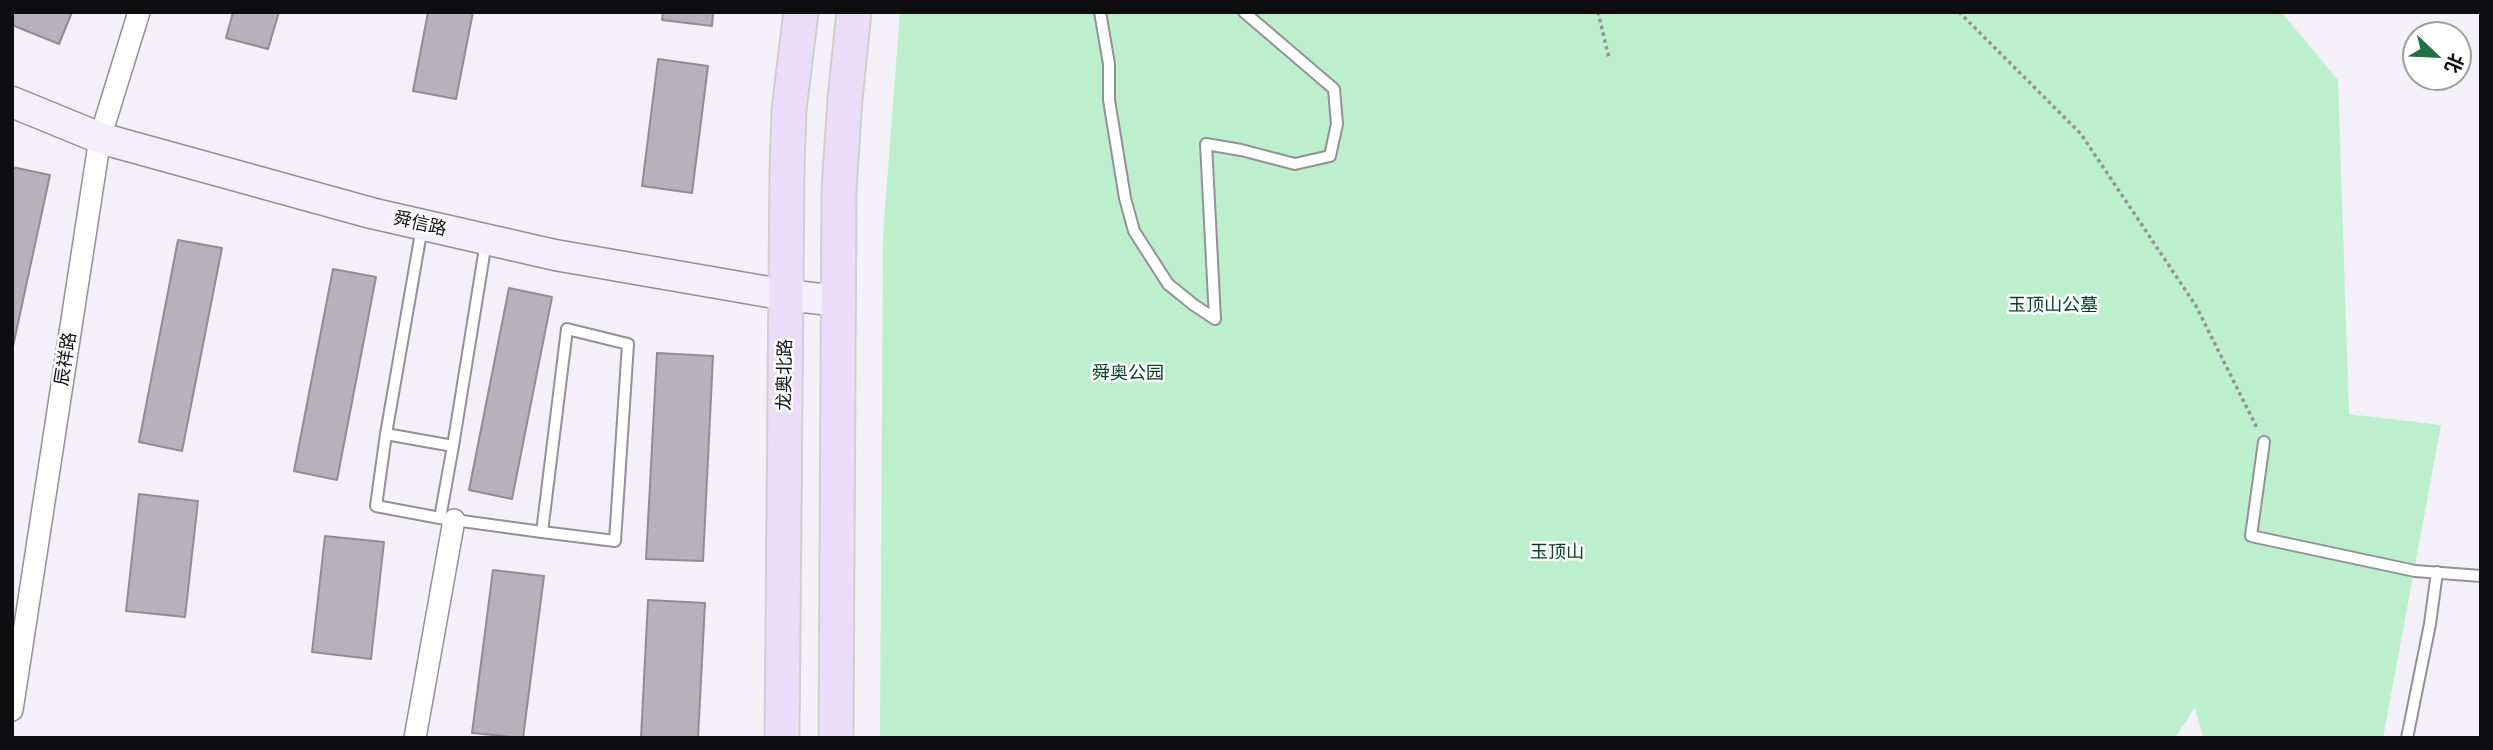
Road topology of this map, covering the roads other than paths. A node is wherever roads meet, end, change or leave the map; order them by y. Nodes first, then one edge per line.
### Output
1 (139, 12) edge
2 (801, 12) edge
3 (854, 12) edge
4 (1100, 12) edge
5 (1244, 12) edge
6 (12, 102) edge
7 (100, 138) junction
8 (423, 224) junction
9 (487, 239) junction
10 (786, 295) junction
11 (839, 301) junction
12 (387, 434) junction
13 (2264, 442) road end
14 (453, 446) junction
15 (447, 519) junction
16 (542, 532) junction
17 (2437, 572) junction
18 (2481, 576) edge
19 (12, 710) edge
20 (415, 738) edge
21 (782, 738) edge
22 (836, 738) edge
23 (2407, 738) edge

1 - 7 street, 辰祥路
2 - 10 main road, 龙奥北路
3 - 11 main road
4 - 5 lane
6 - 7 street, 舜信路
7 - 8 street, 舜信路
7 - 19 street, 辰祥路
8 - 9 street, 舜信路
8 - 12 lane
9 - 10 street, 舜信路
9 - 14 lane
10 - 11 street, 舜信路
10 - 21 main road, 龙奥北路
11 - 22 main road
12 - 14 lane
12 - 15 lane
13 - 17 lane
14 - 15 lane
15 - 16 lane
15 - 20 street
16 - 16 lane
17 - 18 lane
17 - 23 lane

